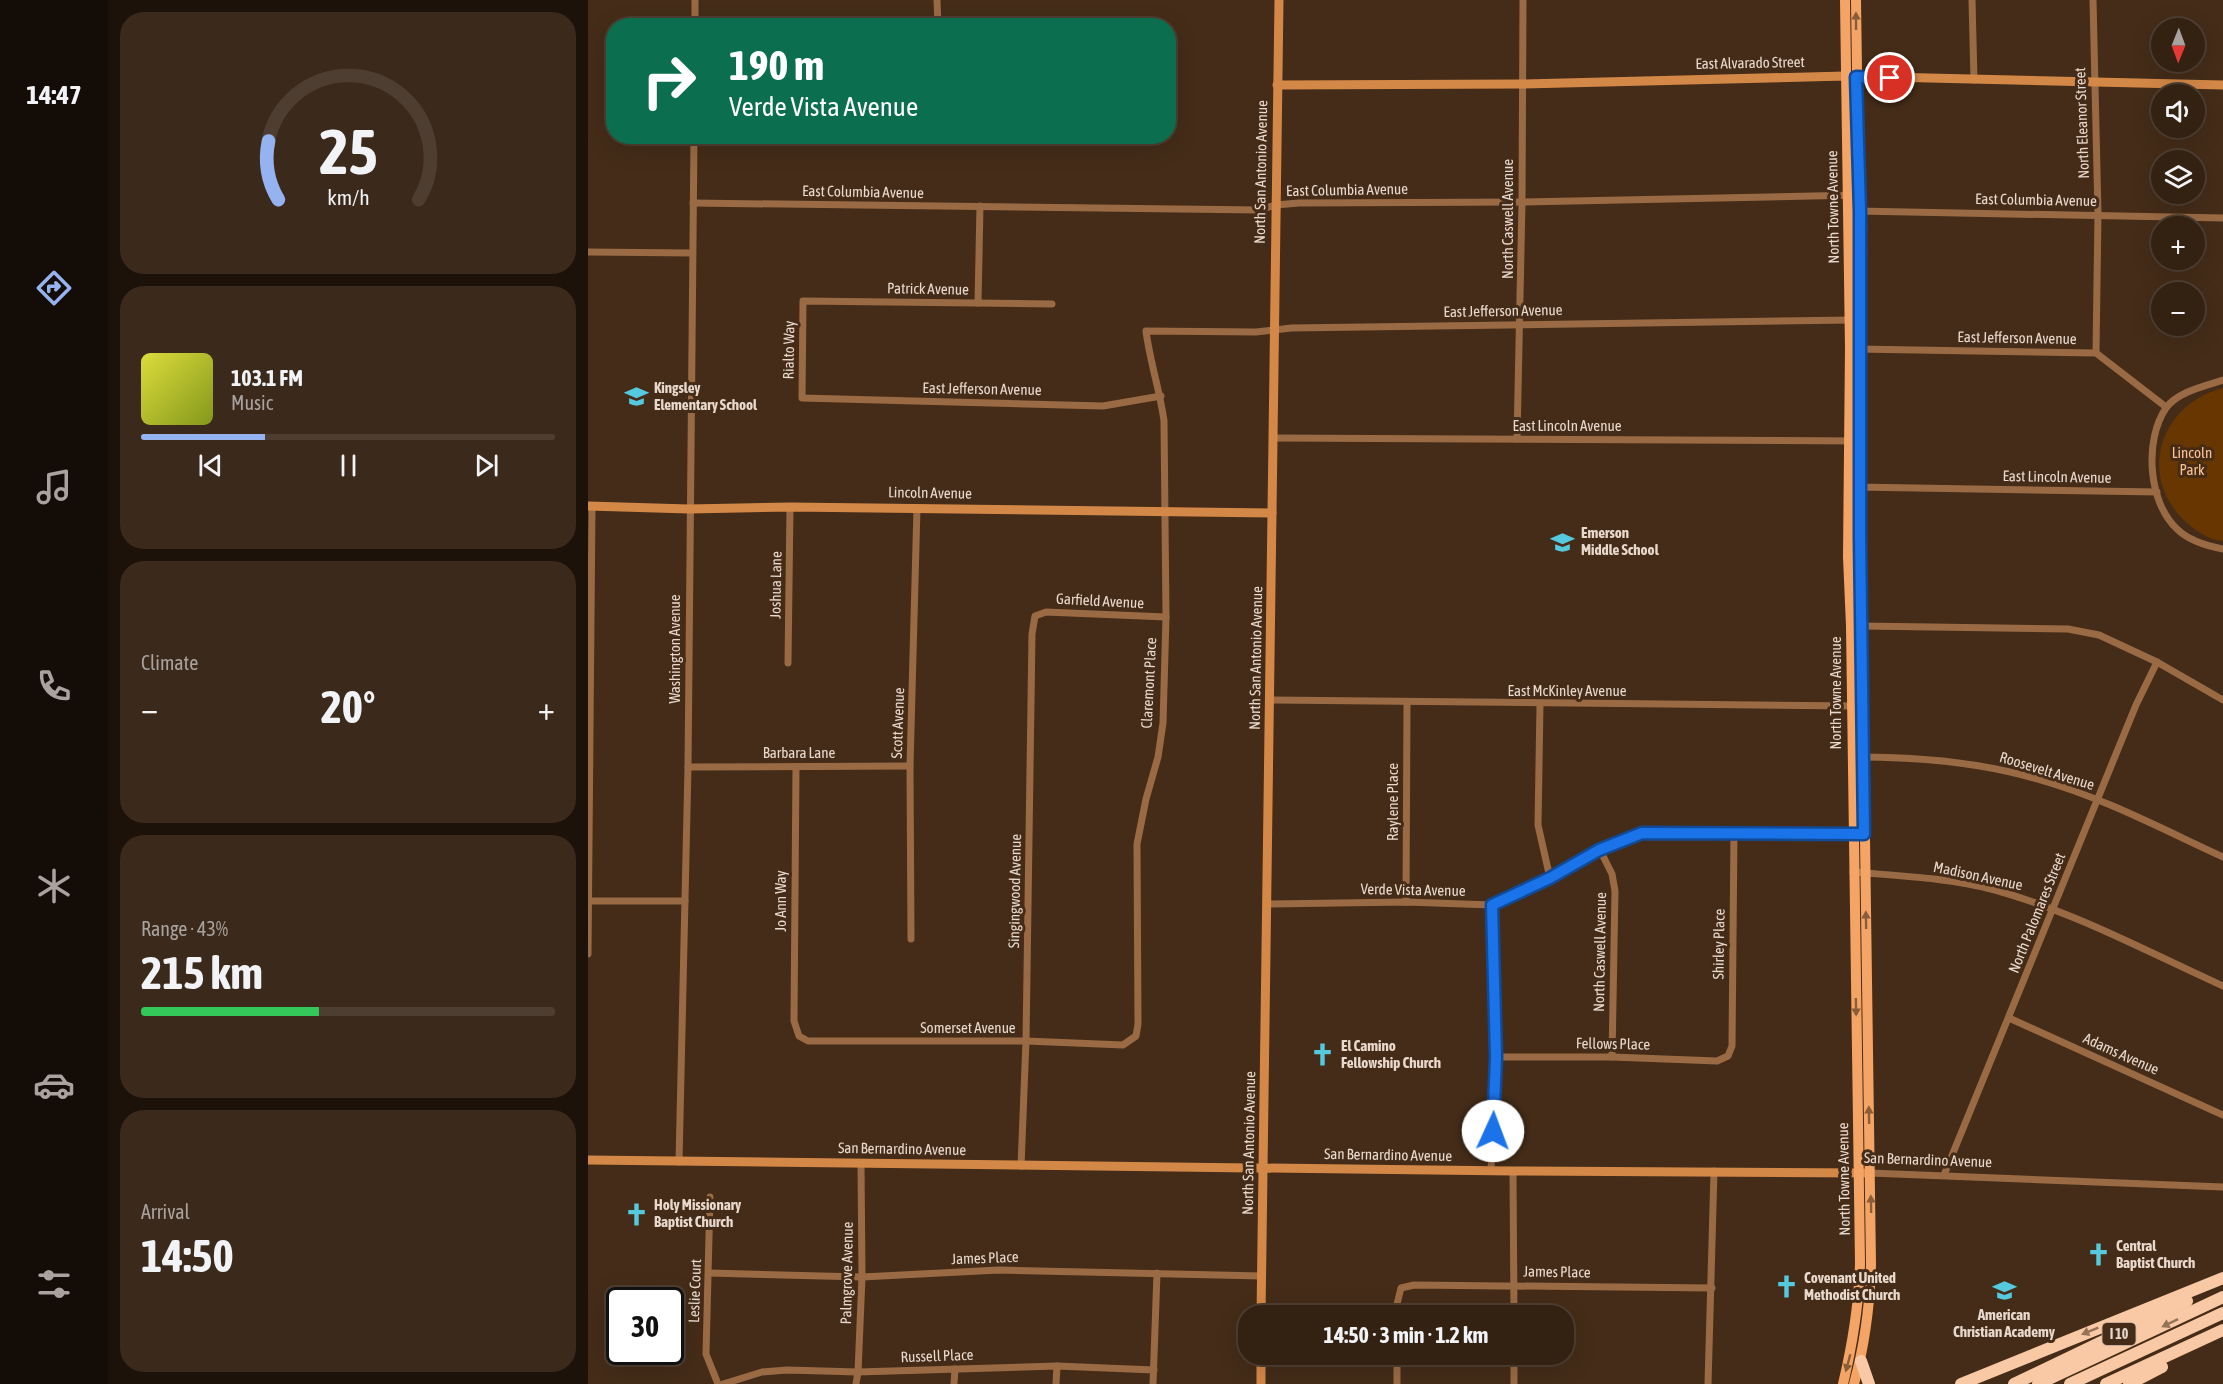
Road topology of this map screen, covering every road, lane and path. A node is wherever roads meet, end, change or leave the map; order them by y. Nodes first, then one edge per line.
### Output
1 (695, 0) edge
2 (938, 0) edge
3 (1279, 0) edge
4 (1523, 0) edge
5 (1845, 0) edge
6 (1856, 0) edge
7 (1972, 0) edge
8 (2093, 0) edge
9 (695, 18) edge
10 (938, 18) edge
11 (1851, 76) junction
12 (1974, 80) junction
13 (2094, 82) junction
14 (1521, 84) junction
15 (1277, 85) junction
16 (2223, 85) edge
17 (694, 144) edge
18 (1848, 195) junction
19 (1859, 195) junction
20 (1522, 202) junction
21 (693, 203) junction
22 (1276, 205) junction
23 (980, 206) junction
24 (1848, 211) junction
25 (1860, 211) junction
26 (2098, 214) junction
27 (2223, 218) edge
28 (588, 252) edge
29 (692, 253) junction
30 (803, 301) joint
31 (978, 303) junction
32 (1052, 304) dead end
33 (1855, 320) junction
34 (1520, 324) junction
35 (1274, 330) junction
36 (1146, 331) joint
37 (1855, 349) junction
38 (2097, 353) junction
39 (2223, 380) edge
40 (1161, 396) junction
41 (802, 398) joint
42 (2166, 407) junction
43 (1273, 438) junction
44 (1517, 439) junction
45 (1855, 441) junction
46 (1855, 487) junction
47 (2157, 492) junction
48 (590, 506) edge
49 (790, 507) junction
50 (917, 508) junction
51 (689, 509) junction
52 (1164, 513) junction
53 (1272, 513) junction
54 (2223, 549) edge
55 (1035, 616) joint
56 (1166, 617) junction
57 (1862, 626) junction
58 (589, 658) edge
59 (2157, 662) junction
60 (788, 663) dead end
61 (1270, 700) junction
62 (2223, 700) edge
63 (1407, 703) junction
64 (1540, 704) junction
65 (1857, 706) junction
66 (1857, 757) junction
67 (589, 759) edge
68 (796, 766) junction
69 (910, 766) junction
70 (688, 767) junction
71 (2098, 800) junction
72 (1734, 832) junction
73 (1858, 834) junction
74 (1599, 850) junction
75 (2223, 857) edge
76 (1859, 873) junction
77 (1550, 878) junction
78 (589, 901) edge
79 (684, 901) junction
80 (1406, 902) junction
81 (1268, 904) junction
82 (1492, 905) junction
83 (2054, 908) junction
84 (911, 939) dead end
85 (588, 954) edge
86 (2223, 986) edge
87 (2009, 1018) junction
88 (799, 1036) joint
89 (1136, 1036) joint
90 (1026, 1041) junction
91 (1728, 1056) joint
92 (1496, 1057) junction
93 (1612, 1057) junction
94 (2223, 1115) edge
95 (588, 1160) edge
96 (679, 1162) junction
97 (861, 1163) junction
98 (1021, 1166) junction
99 (1265, 1168) junction
100 (1491, 1171) junction
101 (1513, 1171) junction
102 (1714, 1171) junction
103 (1865, 1173) junction
104 (1944, 1175) junction
105 (2223, 1187) edge
106 (710, 1197) dead end
107 (709, 1273) junction
108 (1157, 1273) junction
109 (1262, 1276) junction
110 (861, 1277) junction
111 (2223, 1278) edge
112 (2223, 1283) edge
113 (1514, 1285) junction
114 (1712, 1288) junction
115 (2223, 1297) edge
116 (1261, 1305) edge
117 (1397, 1305) edge
118 (1514, 1305) edge
119 (2223, 1313) edge
120 (2223, 1333) edge
121 (1860, 1361) junction
122 (1261, 1365) edge
123 (1397, 1365) edge
124 (1514, 1365) edge
125 (1057, 1366) junction
126 (955, 1369) junction
127 (1154, 1370) junction
128 (858, 1371) junction
129 (718, 1384) edge
130 (723, 1384) edge
131 (856, 1384) edge
132 (954, 1384) edge
133 (1056, 1384) edge
134 (1153, 1384) edge
135 (1261, 1384) edge
136 (1397, 1384) edge
137 (1514, 1384) edge
138 (1708, 1384) edge
139 (1843, 1384) edge
140 (1854, 1384) edge
141 (1869, 1384) edge
142 (1960, 1384) edge
143 (2014, 1384) edge
144 (2038, 1384) edge
145 (2070, 1384) edge
146 (2106, 1384) edge
147 (2129, 1384) edge

1 - 9 street
2 - 10 street
3 - 15 main road, North San Antonio Avenue
4 - 14 street, North Caswell Avenue
5 - 11 main road, North Towne Avenue
11 -> 6 main road, North Towne Avenue
7 - 12 street
8 - 13 street, North Eleanor Street
11 - 12 main road, East Alvarado Street
11 - 14 main road, East Alvarado Street
11 - 18 main road, North Towne Avenue
11 - 19 main road, North Towne Avenue
12 - 13 main road, East Alvarado Street
13 - 16 main road, East Alvarado Street
13 - 26 street, North Eleanor Street
14 - 15 main road, East Alvarado Street
14 - 20 street, North Caswell Avenue
15 - 22 main road, North San Antonio Avenue
17 - 21 street, Washington Avenue
18 - 19 street, East Columbia Avenue
18 - 20 street, East Columbia Avenue
18 - 24 main road, North Towne Avenue
19 - 25 main road, North Towne Avenue
20 - 22 street, East Columbia Avenue
20 - 34 street, North Caswell Avenue
21 - 23 street, East Columbia Avenue
21 - 29 street, Washington Avenue
22 - 23 street, East Columbia Avenue
22 - 35 main road, North San Antonio Avenue
23 - 31 street
24 - 25 street, East Columbia Avenue
24 - 33 main road, North Towne Avenue
25 - 26 street, East Columbia Avenue
25 - 33 main road, North Towne Avenue
26 - 27 street, East Columbia Avenue
26 - 38 street, North Eleanor Street
28 - 29 street
29 - 51 street, Washington Avenue
30 - 31 street, Patrick Avenue
30 - 41 street, Rialto Way
31 - 32 street, Patrick Avenue
33 - 34 street, East Jefferson Avenue
33 - 37 main road, North Towne Avenue
34 - 35 street, East Jefferson Avenue
34 - 44 street, North Caswell Avenue
35 - 36 street, East Jefferson Avenue
35 - 43 main road, North San Antonio Avenue
36 - 40 street, Claremont Place
37 - 38 street, East Jefferson Avenue
37 - 45 main road, North Towne Avenue
38 - 42 street, East Jefferson Avenue
39 - 42 street
40 - 41 street, East Jefferson Avenue
40 - 52 street, Claremont Place
42 - 47 street
43 - 44 street, East Lincoln Avenue
43 - 53 main road, North San Antonio Avenue
44 - 45 street, East Lincoln Avenue
45 - 46 main road, North Towne Avenue
46 - 47 street, East Lincoln Avenue
46 - 57 main road, North Towne Avenue
46 - 65 main road, North Towne Avenue
47 - 54 street
48 - 51 main road, Lincoln Avenue
48 - 58 street
49 - 50 main road, Lincoln Avenue
49 - 51 main road, Lincoln Avenue
49 - 60 street, Joshua Lane
50 - 52 main road, Lincoln Avenue
50 - 69 street, Scott Avenue
51 - 70 street, Washington Avenue
52 - 53 main road, Lincoln Avenue
52 - 56 street, Claremont Place
53 - 61 main road, North San Antonio Avenue
55 - 56 street, Garfield Avenue
55 - 90 street, Singingwood Avenue
56 - 89 street, Claremont Place
57 - 59 street
57 - 65 main road, North Towne Avenue
58 - 67 street
59 - 62 street
59 - 71 street, North Palomares Street
61 - 63 street, East McKinley Avenue
61 - 81 main road, North San Antonio Avenue
63 - 64 street, East McKinley Avenue
63 - 80 street, Raylene Place
64 - 65 street, East McKinley Avenue
64 - 77 street
65 - 66 main road, North Towne Avenue
66 - 71 street, Roosevelt Avenue
66 - 73 main road, North Towne Avenue
67 - 78 street
68 - 69 street, Barbara Lane
68 - 70 street, Barbara Lane
68 - 88 street, Jo Ann Way
69 - 84 street, Scott Avenue
70 - 79 street, Washington Avenue
71 - 75 street, Roosevelt Avenue
71 - 83 street, North Palomares Street
72 - 73 street, Verde Vista Avenue
72 - 74 street, Verde Vista Avenue
72 - 91 street, Shirley Place
73 - 76 main road, North Towne Avenue
74 - 77 street, Verde Vista Avenue
74 - 93 street, North Caswell Avenue
76 - 83 street, Madison Avenue
76 - 103 main road, North Towne Avenue
77 - 82 street, Verde Vista Avenue
78 - 79 street
78 - 85 street
79 - 96 street, Washington Avenue
80 - 81 street, Verde Vista Avenue
80 - 82 street, Verde Vista Avenue
81 - 99 main road, North San Antonio Avenue
82 - 92 street
83 - 86 street, Madison Avenue
83 - 87 street, North Palomares Street
87 - 94 street, Adams Avenue
87 - 104 street, North Palomares Street
88 - 90 street, Somerset Avenue
89 - 90 street, Somerset Avenue
90 - 98 street, Singingwood Avenue
91 - 93 street, Fellows Place
92 - 93 street, Fellows Place
92 - 100 street
95 - 96 main road, San Bernardino Avenue
96 - 97 main road, San Bernardino Avenue
97 - 98 main road, San Bernardino Avenue
97 - 110 street, Palmgrove Avenue
98 - 99 main road, San Bernardino Avenue
99 - 100 main road, San Bernardino Avenue
99 - 109 main road, North San Antonio Avenue
100 - 101 main road, San Bernardino Avenue
101 - 102 main road, San Bernardino Avenue
101 - 113 street
102 - 103 main road, San Bernardino Avenue
102 - 114 street
103 - 104 street, San Bernardino Avenue
121 -> 103 main road, North Towne Avenue
103 -> 139 main road, North Towne Avenue
104 - 105 street, San Bernardino Avenue
106 - 107 street, Leslie Court
107 - 110 street, James Place
107 - 129 street, Leslie Court
108 - 109 street, James Place
108 - 110 street, James Place
108 - 127 street
109 - 116 main road, North San Antonio Avenue
110 - 128 street, Palmgrove Avenue
111 -> 142 highway
112 - 143 highway, I 10
113 - 114 street, James Place
113 - 117 street, James Place
113 - 118 street
114 - 138 street
115 -> 144 highway
119 - 145 highway
120 - 146 highway
120 - 147 highway
121 - 140 main road, North Towne Avenue
121 - 141 highway
122 - 135 main road
123 - 136 street
124 - 137 street
125 - 126 street, Russell Place
125 - 127 street, Russell Place
125 - 133 street
126 - 128 street, Russell Place
126 - 132 street
127 - 134 street
128 - 130 street, Russell Place
128 - 131 street, Palmgrove Avenue

